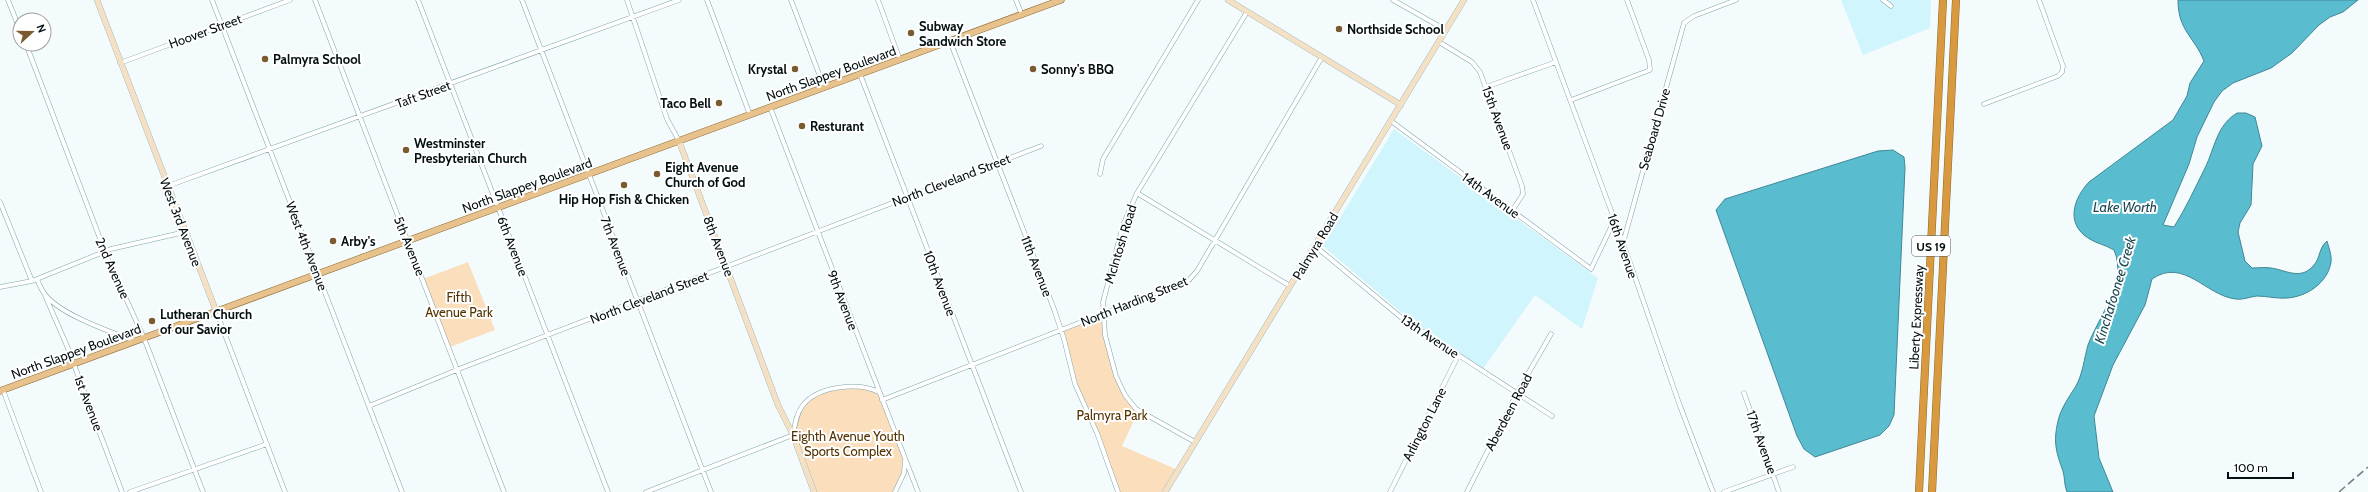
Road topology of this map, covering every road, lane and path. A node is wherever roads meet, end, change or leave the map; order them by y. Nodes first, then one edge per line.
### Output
1 (8, 0) edge
2 (97, 0) edge
3 (212, 0) edge
4 (290, 0) edge
5 (315, 0) edge
6 (418, 0) edge
7 (522, 0) edge
8 (627, 0) edge
9 (679, 0) edge
10 (707, 0) edge
11 (791, 0) edge
12 (878, 0) edge
13 (1016, 0) edge
14 (1062, 0) edge
15 (1198, 0) edge
16 (1228, 0) edge
17 (1393, 0) edge
18 (1464, 0) edge
19 (1533, 0) edge
20 (1627, 0) edge
21 (1736, 0) edge
22 (1883, 0) edge
23 (1956, 0) edge
24 (2039, 0) edge
25 (1943, 2) edge
26 (1891, 6) dead end
27 (13, 12) edge
28 (1247, 12) junction
29 (1022, 15) junction
30 (633, 17) junction
31 (223, 26) junction
32 (1446, 30) junction
33 (950, 41) junction
34 (1439, 42) junction
35 (541, 50) junction
36 (29, 52) edge
37 (1322, 57) junction
38 (900, 60) junction
39 (1556, 62) junction
40 (120, 63) junction
41 (2062, 72) junction
42 (860, 74) junction
43 (2067, 74) dead end
44 (450, 84) junction
45 (824, 87) junction
46 (1486, 88) junction
47 (1571, 100) junction
48 (1984, 104) dead end
49 (1401, 105) junction
50 (770, 107) junction
51 (750, 115) junction
52 (360, 117) junction
53 (1391, 121) junction
54 (679, 141) junction
55 (1041, 146) dead end
56 (269, 150) junction
57 (997, 162) junction
58 (589, 174) junction
59 (1100, 174) dead end
60 (168, 186) junction
61 (1137, 193) junction
62 (907, 196) junction
63 (0, 202) edge
64 (498, 208) junction
65 (1512, 211) junction
66 (1614, 221) junction
67 (817, 231) junction
68 (185, 232) junction
69 (1214, 240) junction
70 (408, 241) junction
71 (1623, 243) junction
72 (1315, 246) junction
73 (105, 251) junction
74 (727, 266) junction
75 (317, 274) junction
76 (37, 279) junction
77 (32, 281) junction
78 (1290, 286) junction
79 (0, 287) edge
80 (44, 293) junction
81 (638, 300) junction
82 (216, 311) junction
83 (1103, 314) junction
84 (1061, 331) junction
85 (1551, 334) dead end
86 (547, 336) junction
87 (144, 338) junction
88 (136, 341) junction
89 (1458, 356) junction
90 (73, 364) junction
91 (972, 366) junction
92 (458, 370) junction
93 (1, 390) edge
94 (879, 392) junction
95 (1517, 393) junction
96 (1744, 393) dead end
97 (882, 400) junction
98 (369, 406) junction
99 (1552, 416) dead end
100 (792, 435) junction
101 (1195, 442) junction
102 (267, 444) junction
103 (905, 458) junction
104 (1793, 467) dead end
105 (194, 469) junction
106 (703, 470) junction
107 (1774, 474) junction
108 (41, 492) edge
109 (122, 492) edge
110 (130, 492) edge
111 (203, 492) edge
112 (285, 492) edge
113 (402, 492) edge
114 (504, 492) edge
115 (608, 492) edge
116 (646, 492) edge
117 (711, 492) edge
118 (814, 492) edge
119 (895, 492) edge
120 (918, 492) edge
121 (1021, 492) edge
122 (1118, 492) edge
123 (1165, 492) edge
124 (1390, 492) edge
125 (1467, 492) edge
126 (1713, 492) edge
127 (1724, 492) edge
128 (1779, 492) edge
129 (1919, 492) edge
130 (1932, 492) edge

1 - 27 street
2 - 40 street, West 3rd Avenue
3 - 31 street, West 4th Avenue
4 - 31 street, Hoover Street
5 - 52 street, 5th Avenue
6 - 44 street, 6th Avenue
7 - 35 street, 7th Avenue
8 - 30 street, 8th Avenue
9 - 30 street, Taft Street
10 - 51 street
11 - 45 street
12 - 38 street
13 - 29 street
14 - 29 main road, North Slappey Boulevard
15 - 59 street
16 - 28 street
17 - 32 street
18 - 32 street, Palmyra Road
19 - 39 street, 16th Avenue
20 - 47 street
21 - 71 street, Seaboard Drive
22 - 26 street
23 - 130 highway, Liberty Expressway / US 19
24 - 41 street
25 - 129 highway, Liberty Expressway / US 19
28 - 37 street
28 - 61 street, McIntosh Road
29 - 33 main road, North Slappey Boulevard
30 - 35 street, Taft Street
30 - 54 street, 8th Avenue
31 - 40 street, Hoover Street
31 - 56 street, West 4th Avenue
32 - 34 street, Palmyra Road
33 - 38 main road, North Slappey Boulevard
33 - 57 street, 11th Avenue
34 - 46 street, 15th Avenue
34 - 49 street, Palmyra Road
35 - 44 street, Taft Street
35 - 58 street, 7th Avenue
36 - 73 street, 2nd Avenue
37 - 49 street
37 - 69 street, North Harding Street
38 - 42 main road, North Slappey Boulevard
39 - 46 street
39 - 47 street, 16th Avenue
40 - 60 street, West 3rd Avenue
41 - 43 street
41 - 48 street
42 - 45 main road, North Slappey Boulevard
42 - 62 street, 10th Avenue
44 - 52 street, Taft Street
44 - 64 street, 6th Avenue
45 - 50 main road, North Slappey Boulevard
46 - 65 street, 15th Avenue
47 - 66 street, 16th Avenue
49 - 53 street, Palmyra Road
50 - 51 main road, North Slappey Boulevard
50 - 67 street, 9th Avenue
51 - 54 main road, North Slappey Boulevard
52 - 56 street, Taft Street
52 - 70 street, 5th Avenue
53 - 65 street, 14th Avenue
53 - 72 street, Palmyra Road
54 - 58 main road, North Slappey Boulevard
54 - 74 street, 8th Avenue
55 - 57 street, North Cleveland Street
56 - 60 street, Taft Street
56 - 75 street, West 4th Avenue
57 - 62 street, North Cleveland Street
57 - 84 street, 11th Avenue
58 - 64 main road, North Slappey Boulevard
58 - 81 street, 7th Avenue
60 - 68 street, West 3rd Avenue
61 - 69 street
61 - 83 street, McIntosh Road
62 - 67 street, North Cleveland Street
62 - 91 street, 10th Avenue
63 - 77 street
64 - 70 main road, North Slappey Boulevard
64 - 86 street, 6th Avenue
65 - 66 street, 14th Avenue
66 - 71 street, 16th Avenue
67 - 74 street, North Cleveland Street
67 - 94 street, 9th Avenue
68 - 73 street
68 - 82 street, West 3rd Avenue
69 - 78 street
69 - 83 street, North Harding Street
70 - 75 main road, North Slappey Boulevard
70 - 92 street, 5th Avenue
71 - 126 street, 16th Avenue
72 - 78 street, Palmyra Road
72 - 89 street, 13th Avenue
73 - 76 street
73 - 87 street, 2nd Avenue
74 - 81 street, North Cleveland Street
74 - 100 street, 8th Avenue
75 - 82 main road, North Slappey Boulevard
75 - 98 street, West 4th Avenue
76 - 77 street
76 - 80 street, 1st Avenue
77 - 79 street
78 - 101 street, Palmyra Road
80 - 88 street
80 - 90 street, 1st Avenue
81 - 86 street, North Cleveland Street
81 - 106 street, 7th Avenue
82 - 87 main road, North Slappey Boulevard
82 - 102 street, West 3rd Avenue
83 - 84 street, North Harding Street
83 - 101 street, McIntosh Road
84 - 91 street, North Harding Street
84 - 122 street, 11th Avenue
85 - 95 street, Aberdeen Road
86 - 92 street, North Cleveland Street
86 - 115 street, 6th Avenue
87 - 88 main road, North Slappey Boulevard
87 - 105 street, 2nd Avenue
88 - 90 main road, North Slappey Boulevard
89 - 95 street, 13th Avenue
89 - 124 street, Arlington Lane
90 - 93 main road, North Slappey Boulevard
90 - 109 street, 1st Avenue
91 - 97 street, North Harding Street
91 - 121 street, 10th Avenue
92 - 98 street, North Cleveland Street
92 - 114 street, 5th Avenue
93 - 108 street
94 - 97 street, 9th Avenue
94 - 100 street
95 - 99 street, 13th Avenue
95 - 125 street, Aberdeen Road
96 - 107 street, 17th Avenue
97 - 103 street, 9th Avenue
98 - 113 street, West 4th Avenue
100 - 106 street
100 - 118 street, 8th Avenue
101 - 123 street, Palmyra Road
102 - 105 street
102 - 112 street, West 3rd Avenue
103 - 119 street
103 - 120 street, 9th Avenue
104 - 107 street
105 - 110 street
105 - 111 street, 2nd Avenue
106 - 116 street
106 - 117 street, 7th Avenue
107 - 127 street
107 - 128 street, 17th Avenue

